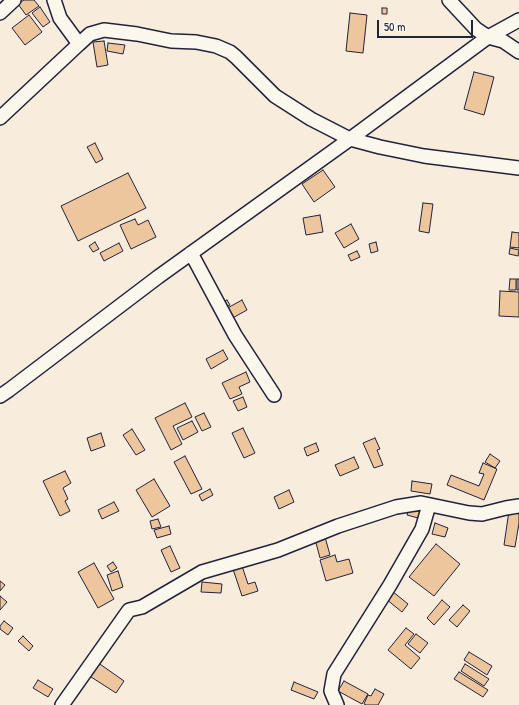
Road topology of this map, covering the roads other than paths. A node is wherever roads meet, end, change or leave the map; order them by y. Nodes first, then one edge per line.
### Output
1 (14, 0) edge
2 (54, 0) edge
3 (449, 0) edge
4 (0, 13) edge
5 (519, 20) edge
6 (488, 37) junction
7 (79, 44) junction
8 (519, 52) edge
9 (0, 118) edge
10 (350, 139) junction
11 (519, 168) edge
12 (191, 253) junction
13 (274, 395) dead end
14 (0, 396) edge
15 (429, 505) junction
16 (519, 506) edge
17 (62, 705) edge
18 (337, 705) edge

1 - 4 street
2 - 7 street
3 - 6 street
5 - 6 street
6 - 8 street
6 - 10 street
7 - 9 street
7 - 10 street
10 - 11 street
10 - 12 street
12 - 13 street
12 - 14 street
15 - 16 street
15 - 17 street
15 - 18 street

